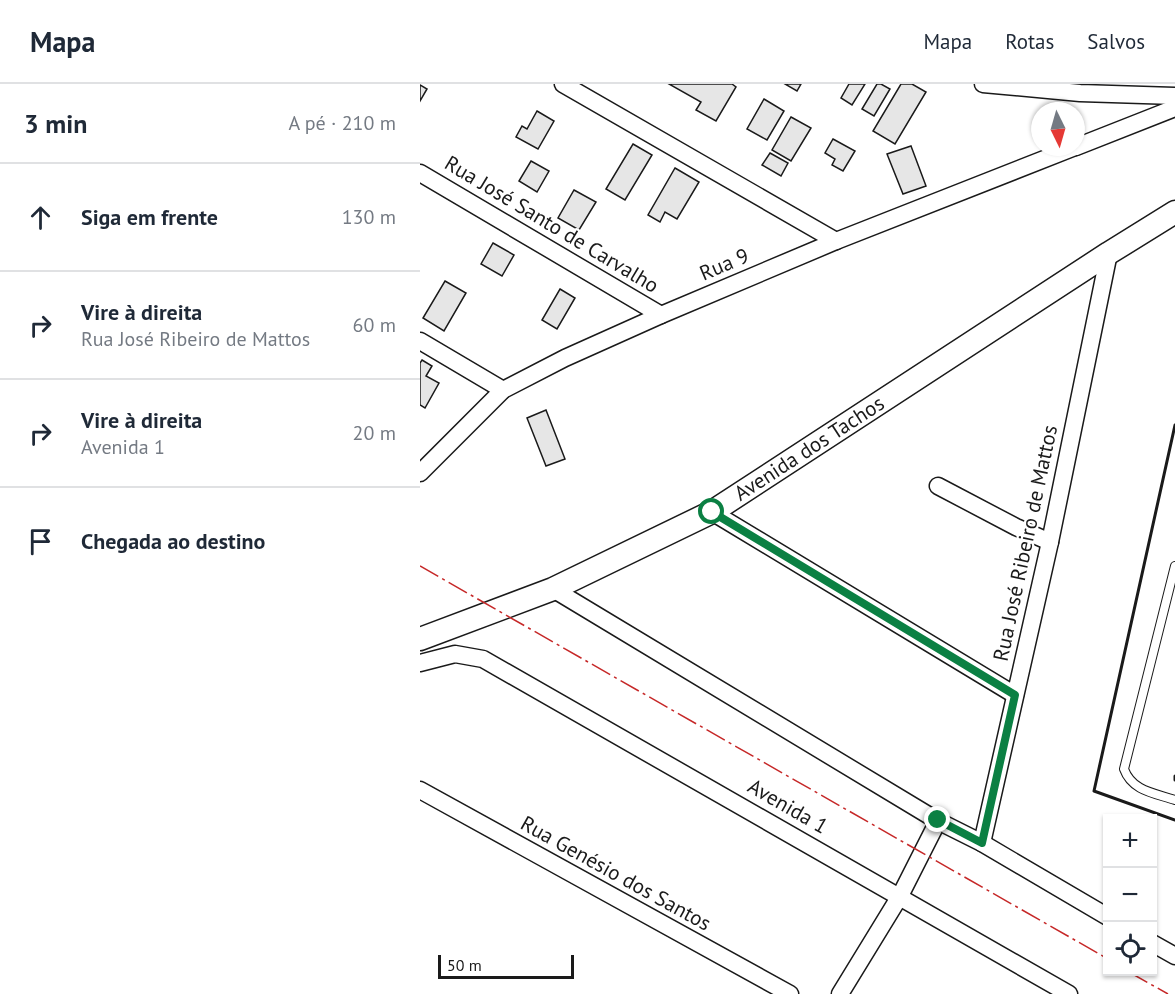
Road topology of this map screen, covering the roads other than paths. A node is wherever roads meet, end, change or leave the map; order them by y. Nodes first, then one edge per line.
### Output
1 (563, 84) edge
2 (983, 84) edge
3 (1175, 96) edge
4 (1175, 108) edge
5 (1085, 143) edge
6 (1053, 156) edge
7 (420, 172) edge
8 (1175, 212) edge
9 (836, 241) junction
10 (1109, 253) junction
11 (662, 315) junction
12 (420, 341) edge
13 (503, 390) junction
14 (420, 473) edge
15 (938, 486) dead end
16 (712, 512) junction
17 (1050, 542) junction
18 (1175, 566) edge
19 (553, 589) junction
20 (420, 639) edge
21 (420, 663) edge
22 (1015, 695) junction
23 (420, 790) edge
24 (1175, 800) edge
25 (938, 820) junction
26 (982, 843) junction
27 (900, 896) junction
28 (1103, 915) edge
29 (1157, 946) edge
30 (1175, 956) edge
31 (790, 994) edge
32 (840, 994) edge
33 (1069, 994) edge

1 - 9 street
2 - 3 street
4 - 5 street, Rua 9
6 - 9 street, Rua 9
7 - 11 street, Rua José Santo de Carvalho
8 - 10 street, Avenida dos Tachos
9 - 11 street, Rua 9
10 - 16 street, Avenida dos Tachos
10 - 17 street, Rua José Ribeiro de Mattos
11 - 13 street, Rua 9
12 - 13 street
13 - 14 street, Rua 9
15 - 17 street
16 - 19 street, Avenida dos Tachos
16 - 22 street
17 - 22 street, Rua José Ribeiro de Mattos
18 - 24 lane
19 - 20 street, Avenida dos Tachos
19 - 25 street
21 - 27 street, Avenida 1
22 - 26 street, Rua José Ribeiro de Mattos
23 - 31 street, Rua Genésio dos Santos
25 - 26 street
25 - 27 street
26 - 28 street
27 - 32 street
27 - 33 street, Avenida 1
29 - 30 street

